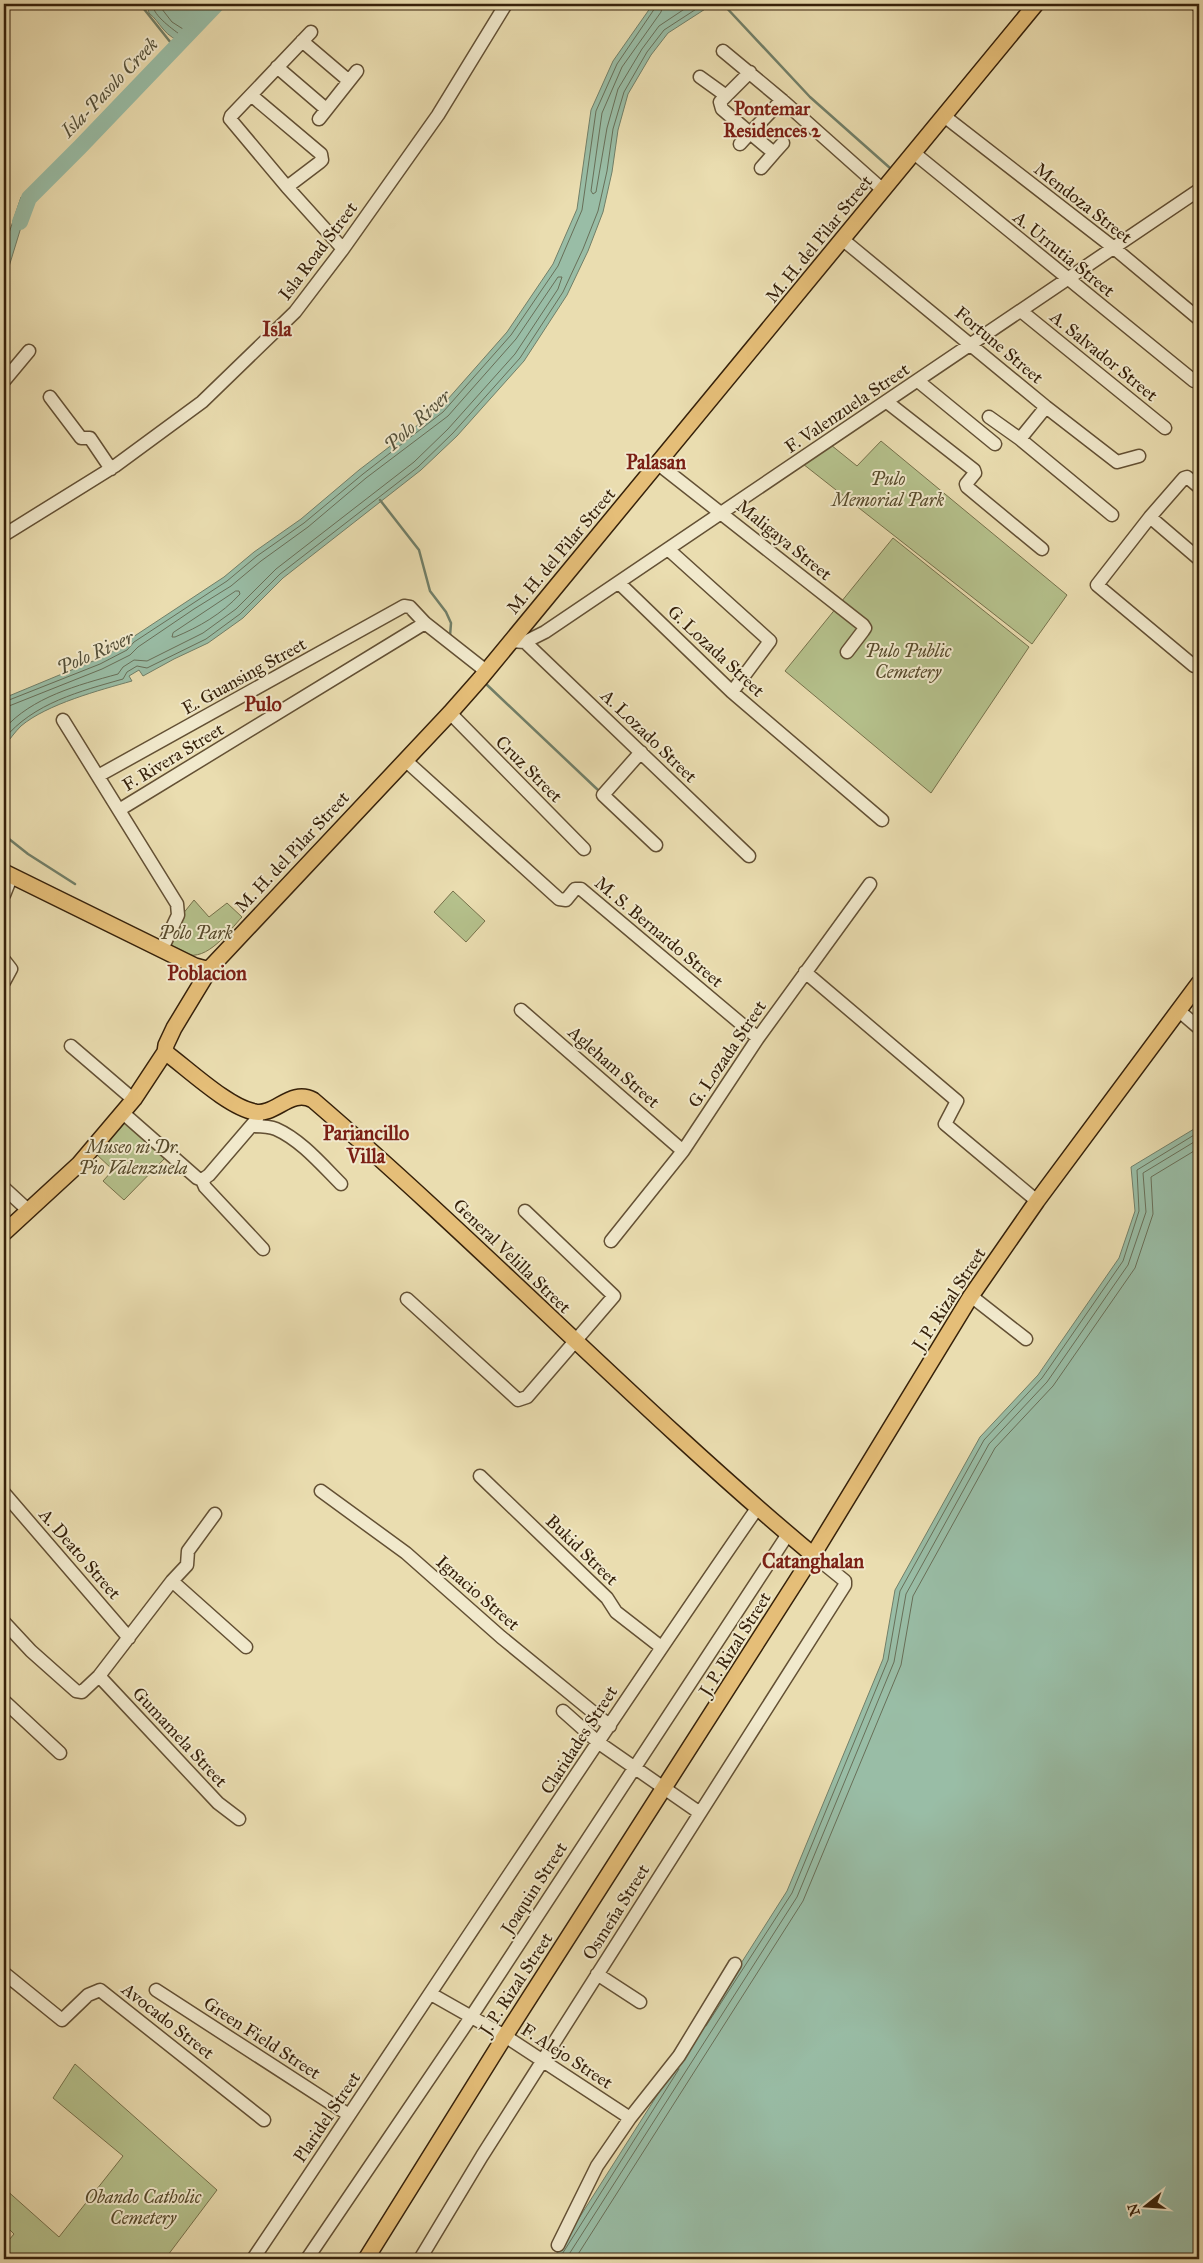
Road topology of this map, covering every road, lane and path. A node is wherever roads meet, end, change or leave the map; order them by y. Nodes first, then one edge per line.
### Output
1 (506, 4) edge
2 (1036, 4) edge
3 (1196, 4) edge
4 (1199, 6) edge
5 (723, 51) dead end
6 (277, 67) junction
7 (750, 72) junction
8 (700, 77) dead end
9 (251, 95) junction
10 (725, 95) junction
11 (782, 100) junction
12 (944, 116) junction
13 (750, 133) junction
14 (783, 143) dead end
15 (740, 144) dead end
16 (774, 153) junction
17 (914, 153) junction
18 (761, 168) dead end
19 (287, 187) junction
20 (883, 190) junction
21 (1199, 190) edge
22 (842, 238) junction
23 (1114, 248) junction
24 (344, 249) junction
25 (1067, 280) junction
26 (1021, 311) junction
27 (1199, 319) edge
28 (972, 344) junction
29 (29, 351) dead end
30 (4, 381) edge
31 (918, 381) junction
32 (1194, 381) dead end
33 (50, 397) dead end
34 (887, 402) junction
35 (1046, 407) junction
36 (989, 417) dead end
37 (1166, 428) dead end
38 (1020, 439) junction
39 (994, 444) dead end
40 (1139, 456) dead end
41 (657, 464) junction
42 (111, 469) junction
43 (1199, 487) edge
44 (722, 514) junction
45 (1112, 515) dead end
46 (1150, 517) junction
47 (4, 535) edge
48 (1042, 549) dead end
49 (668, 550) junction
50 (1199, 559) edge
51 (619, 583) junction
52 (425, 623) junction
53 (518, 642) junction
54 (847, 652) dead end
55 (1199, 664) edge
56 (486, 671) junction
57 (732, 692) junction
58 (450, 713) junction
59 (63, 720) dead end
60 (641, 752) junction
61 (405, 760) junction
62 (98, 776) junction
63 (119, 810) junction
64 (882, 820) dead end
65 (656, 845) dead end
66 (584, 849) dead end
67 (749, 856) dead end
68 (8, 874) edge
69 (870, 884) dead end
70 (4, 895) edge
71 (162, 949) junction
72 (4, 960) edge
73 (211, 967) junction
74 (805, 972) junction
75 (4, 982) edge
76 (1199, 983) edge
77 (521, 1010) dead end
78 (1178, 1010) junction
79 (1199, 1028) edge
80 (758, 1038) junction
81 (71, 1046) dead end
82 (165, 1052) junction
83 (134, 1100) junction
84 (124, 1113) junction
85 (257, 1119) junction
86 (683, 1151) junction
87 (202, 1180) junction
88 (341, 1184) dead end
89 (4, 1188) edge
90 (1037, 1201) junction
91 (525, 1210) dead end
92 (30, 1211) junction
93 (4, 1233) edge
94 (611, 1241) dead end
95 (263, 1249) dead end
96 (971, 1296) junction
97 (407, 1300) dead end
98 (1026, 1338) dead end
99 (574, 1341) junction
100 (480, 1476) dead end
101 (320, 1491) dead end
102 (4, 1493) edge
103 (758, 1507) junction
104 (215, 1514) dead end
105 (788, 1534) junction
106 (813, 1555) junction
107 (172, 1580) junction
108 (4, 1622) edge
109 (129, 1638) junction
110 (661, 1646) junction
111 (246, 1647) dead end
112 (99, 1676) junction
113 (4, 1701) edge
114 (563, 1711) dead end
115 (610, 1726) junction
116 (599, 1743) junction
117 (60, 1754) dead end
118 (634, 1767) junction
119 (665, 1789) junction
120 (700, 1813) junction
121 (239, 1819) dead end
122 (735, 1964) dead end
123 (4, 1973) edge
124 (598, 1974) junction
125 (156, 1990) dead end
126 (432, 1994) junction
127 (640, 2002) dead end
128 (471, 2017) junction
129 (505, 2036) junction
130 (542, 2061) junction
131 (349, 2115) junction
132 (630, 2118) junction
133 (264, 2120) dead end
134 (558, 2245) dead end
135 (252, 2259) edge
136 (307, 2259) edge
137 (366, 2259) edge
138 (420, 2259) edge

1 - 24 street, Isla Road Street
2 - 12 main road, M. H. del Pilar Street
3 - 4 street
5 - 7 street
6 - 6 street
6 - 9 street
7 - 10 street
7 - 11 street
8 - 10 street
9 - 19 street
9 - 19 street
10 - 13 street
11 - 13 street
11 - 20 street
12 - 17 main road, M. H. del Pilar Street
12 - 23 street, Mendoza Street
13 - 15 street
13 - 16 street
14 - 16 street
16 - 18 street
17 - 20 main road, M. H. del Pilar Street
17 - 25 street, A. Urrutia Street
19 - 24 street
20 - 22 main road, M. H. del Pilar Street
21 - 23 street, F. Valenzuela Street
22 - 28 street, Fortune Street
22 - 41 main road, M. H. del Pilar Street
23 - 25 street, F. Valenzuela Street
23 - 27 street, Mendoza Street
24 - 42 street, Isla Road Street
25 - 26 street, F. Valenzuela Street
25 - 32 street, A. Urrutia Street
26 - 28 street, F. Valenzuela Street
26 - 37 street, A. Salvador Street
28 - 31 street, F. Valenzuela Street
28 - 35 street, Fortune Street
29 - 30 street
31 - 34 street, F. Valenzuela Street
31 - 39 street
33 - 42 street
34 - 44 street, F. Valenzuela Street
34 - 48 street
35 - 38 street
35 - 40 street, Fortune Street
36 - 38 street
38 - 45 street
41 - 44 street, Maligaya Street
41 - 53 main road, M. H. del Pilar Street
42 - 47 street, Isla Road Street
43 - 46 street
44 - 49 street, F. Valenzuela Street
44 - 54 street, Maligaya Street
46 - 50 street
46 - 55 street
49 - 51 street, F. Valenzuela Street
49 - 57 street
51 - 53 street, F. Valenzuela Street
51 - 57 street, G. Lozada Street
52 - 56 street
52 - 62 street, E. Guansing Street
52 - 63 street, F. Rivera Street
53 - 56 main road, M. H. del Pilar Street
53 - 60 street, A. Lozado Street
56 - 58 main road, M. H. del Pilar Street
57 - 64 street, G. Lozada Street
58 - 61 main road, M. H. del Pilar Street
58 - 66 street, Cruz Street
59 - 62 street
60 - 65 street
60 - 67 street, A. Lozado Street
61 - 73 main road, M. H. del Pilar Street
61 - 80 street, M. S. Bernardo Street
62 - 63 street
63 - 71 street
68 - 70 street
68 - 71 main road
69 - 74 street, G. Lozada Street
71 - 73 main road
72 - 75 street
73 - 82 main road, M. H. del Pilar Street
74 - 80 street, G. Lozada Street
74 - 90 street
76 - 78 main road, J. P. Rizal Street
77 - 86 street, Agleham Street
78 - 79 street
78 - 90 main road, J. P. Rizal Street
80 - 86 street, G. Lozada Street
81 - 83 street
82 - 83 main road, M. H. del Pilar Street
82 - 85 main road
83 - 84 main road, M. H. del Pilar Street
84 - 87 street
84 - 92 main road, M. H. del Pilar Street
85 - 87 street
85 - 88 street
85 - 99 main road, General Velilla Street
86 - 94 street, G. Lozada Street
87 - 95 street
89 - 92 street
90 - 96 main road, J. P. Rizal Street
91 - 99 street
92 - 93 main road, M. H. del Pilar Street
96 - 98 street
96 - 106 main road, J. P. Rizal Street
97 - 99 street
99 - 103 main road, General Velilla Street
100 - 110 street, Bukid Street
101 - 115 street, Ignacio Street
102 - 109 street, A. Deato Street
103 - 105 main road, General Velilla Street
103 - 110 street, Claridades Street
104 - 107 street
105 - 106 main road, General Velilla Street
105 - 118 street, Joaquin Street
106 - 119 main road, J. P. Rizal Street
106 - 120 street, Osmeña Street
107 - 109 street
107 - 111 street
108 - 112 street
109 - 112 street
110 - 115 street, Claridades Street
112 - 121 street, Gumamela Street
113 - 117 street
114 - 116 street
115 - 116 street, Claridades Street
116 - 118 street
116 - 126 street, Claridades Street
118 - 119 street
118 - 128 street, Joaquin Street
119 - 120 street
119 - 129 main road, J. P. Rizal Street
120 - 124 street, Osmeña Street
122 - 132 street
123 - 133 street, Avocado Street
124 - 127 street
124 - 130 street, Osmeña Street
125 - 131 street, Green Field Street
126 - 128 street, F. Alejo Street
126 - 131 street, Plaridel Street
128 - 129 street, F. Alejo Street
128 - 136 street, Joaquin Street
129 - 130 street, F. Alejo Street
129 - 137 main road, J. P. Rizal Street
130 - 132 street, F. Alejo Street
130 - 138 street, Osmeña Street
131 - 135 street, Plaridel Street
132 - 134 street

